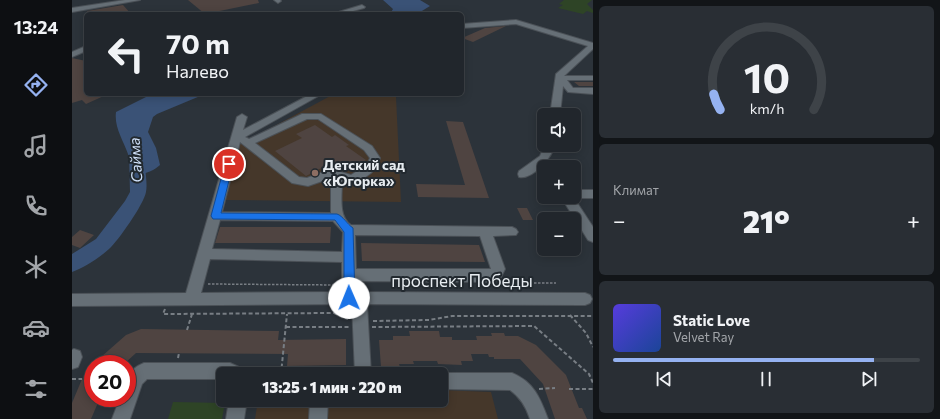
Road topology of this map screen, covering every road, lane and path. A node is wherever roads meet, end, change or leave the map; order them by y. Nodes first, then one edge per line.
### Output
1 (137, 0) edge
2 (362, 6) dead end
3 (72, 10) edge
4 (87, 12) edge
5 (342, 12) edge
6 (83, 13) edge
7 (72, 15) edge
8 (464, 26) edge
9 (567, 33) dead end
10 (593, 40) edge
11 (593, 45) edge
12 (84, 49) edge
13 (583, 54) junction
14 (72, 55) edge
15 (593, 57) edge
16 (560, 78) junction
17 (593, 78) edge
18 (593, 91) edge
19 (314, 96) edge
20 (556, 108) edge
21 (242, 117) dead end
22 (237, 137) junction
23 (248, 143) junction
24 (548, 152) edge
25 (523, 174) dead end
26 (336, 176) junction
27 (353, 179) junction
28 (337, 188) junction
29 (581, 194) edge
30 (593, 194) edge
31 (572, 204) edge
32 (216, 216) junction
33 (337, 217) junction
34 (349, 230) junction
35 (486, 232) junction
36 (512, 232) dead end
37 (593, 237) edge
38 (205, 254) junction
39 (349, 257) junction
40 (349, 275) junction
41 (354, 298) junction
42 (585, 299) dead end
43 (72, 300) edge
44 (192, 306) junction
45 (287, 314) dead end
46 (570, 315) dead end
47 (286, 327) junction
48 (360, 327) junction
49 (187, 330) dead end
50 (593, 347) edge
51 (282, 367) edge
52 (363, 367) edge
53 (216, 371) edge
54 (72, 379) edge
55 (82, 379) dead end
56 (448, 381) edge
57 (593, 382) edge
58 (569, 389) dead end
59 (593, 389) edge
60 (237, 407) edge
61 (319, 407) edge
62 (121, 419) edge
63 (235, 419) edge
64 (318, 419) edge
65 (539, 419) edge

1 - 4 street
2 - 5 street
3 - 6 street
6 - 7 street
8 - 11 street
9 - 10 street
11 - 13 street
12 - 14 street
13 - 15 street
13 - 16 street
16 - 17 street
16 - 18 street
16 - 20 street
19 - 22 street
21 - 22 street
22 - 23 street
22 - 32 street
23 - 26 street
23 - 27 street
24 - 25 street
26 - 27 street
26 - 28 street
27 - 28 street
28 - 33 street
29 - 30 street
31 - 37 street
32 - 33 street
32 - 38 street
33 - 34 street
34 - 35 street
34 - 39 street
35 - 36 street
35 - 40 street
38 - 39 street
38 - 44 street
39 - 40 street
40 - 41 street
41 - 42 street, проспект Победы
41 - 44 street, проспект Победы
41 - 48 street
43 - 44 street, проспект Победы
44 - 49 path
45 - 47 path
46 - 50 path
47 - 48 path
47 - 51 path
48 - 52 street
48 - 57 path
53 - 62 street
54 - 55 path
56 - 65 street
58 - 59 path
60 - 63 street
61 - 64 street

